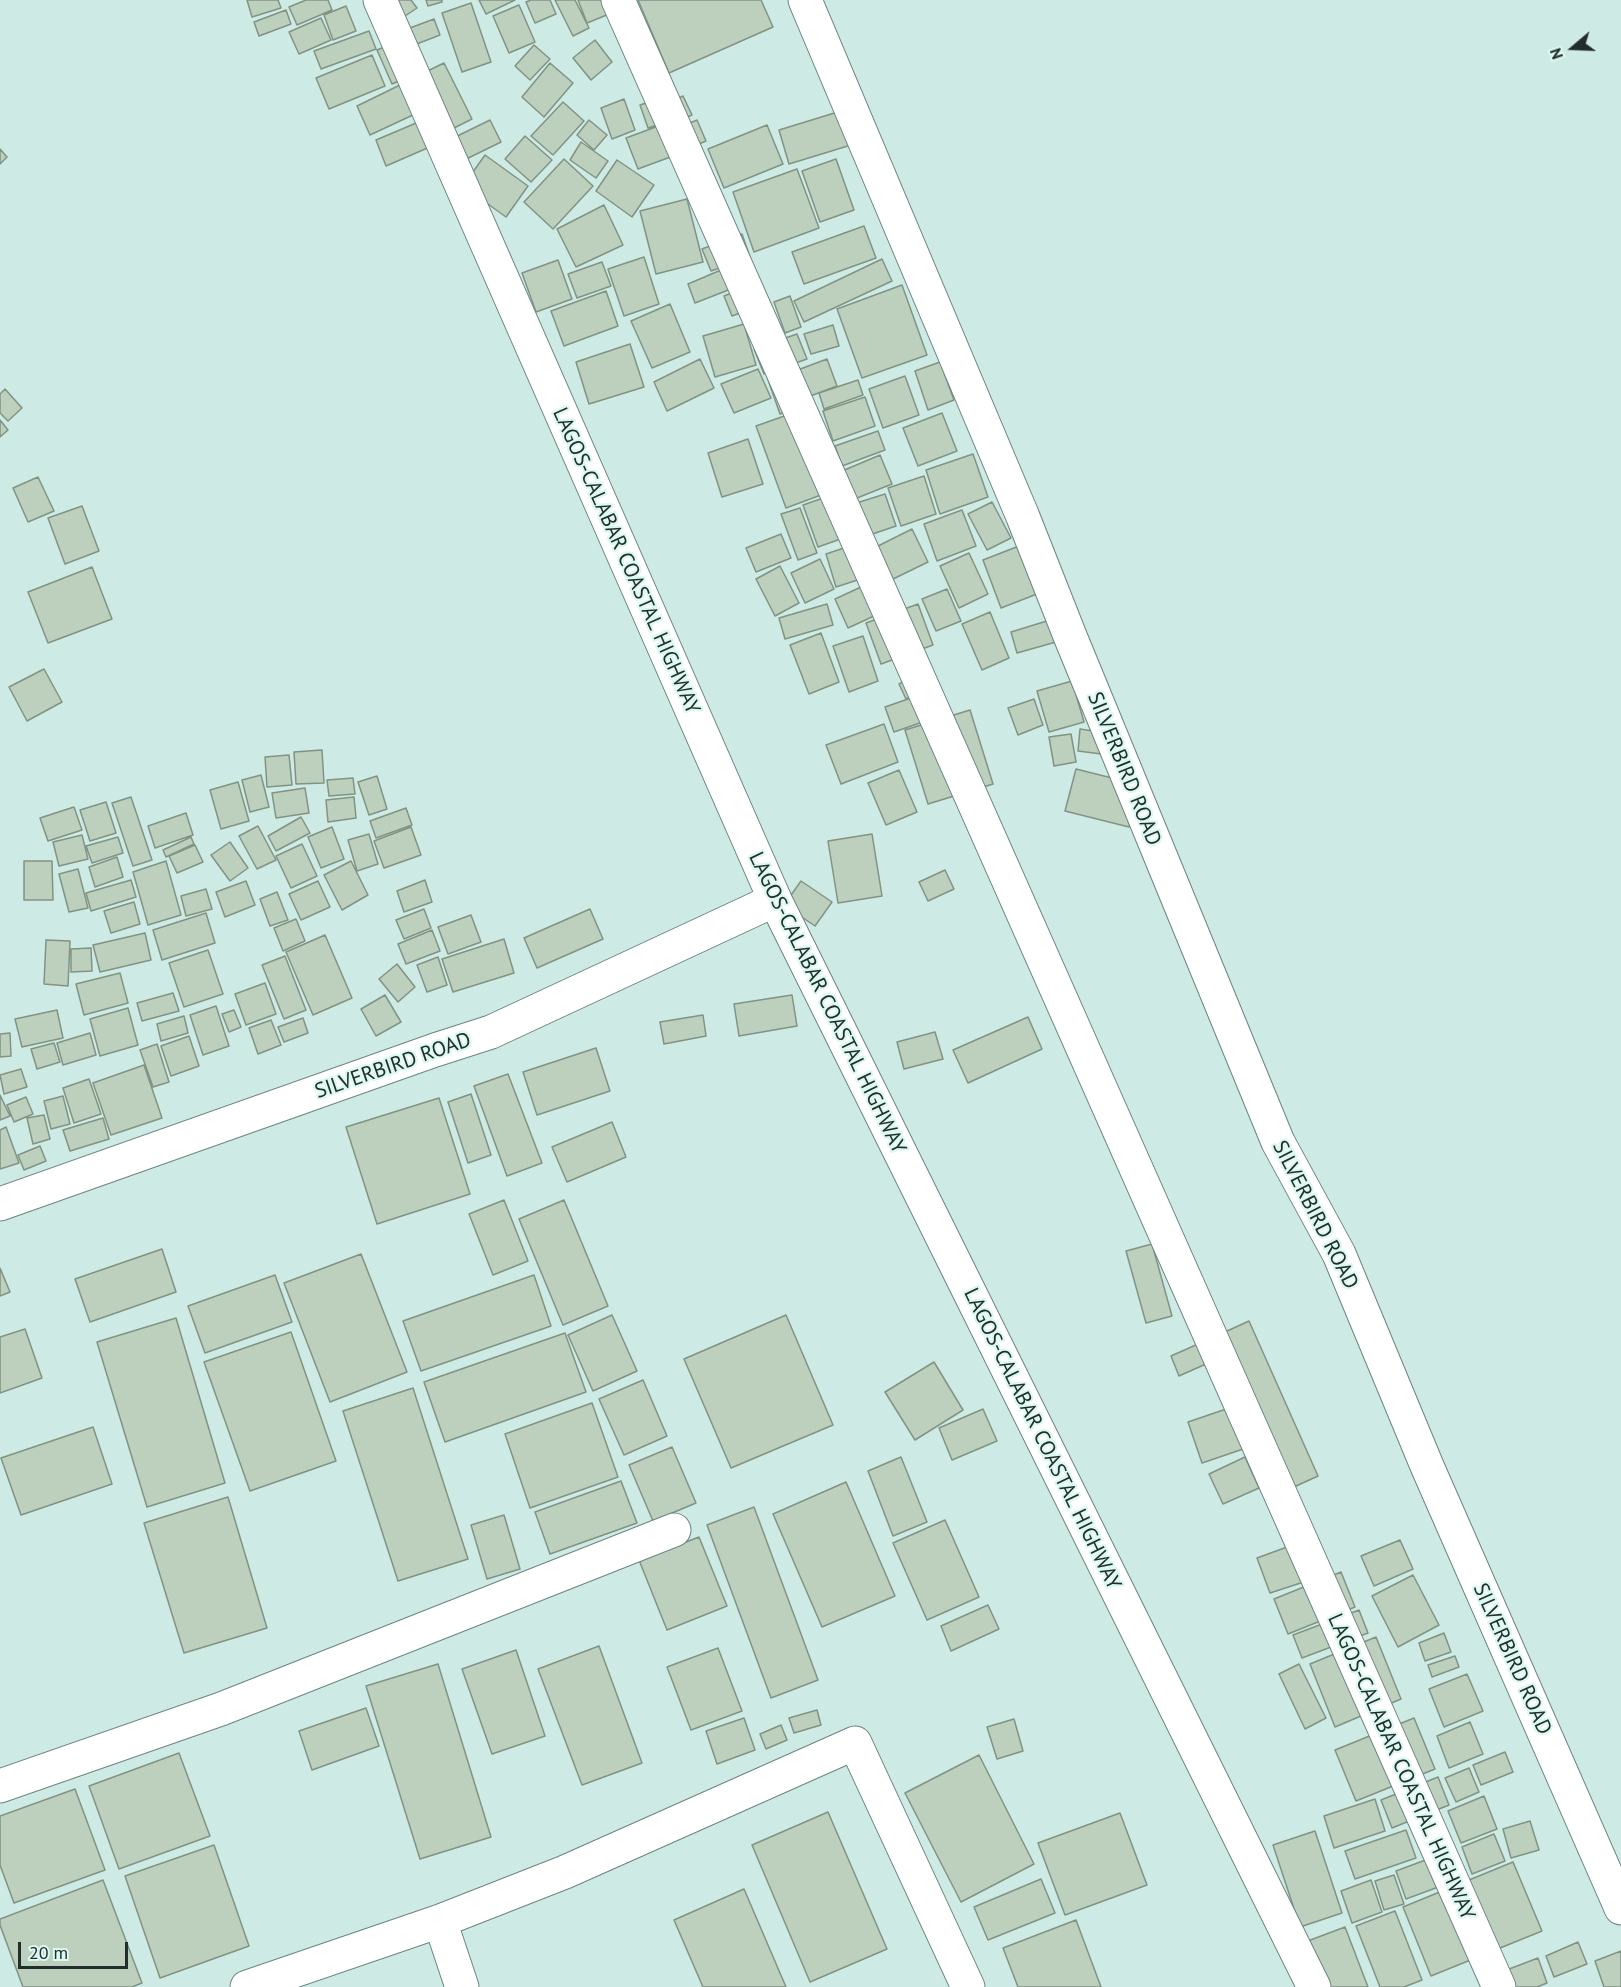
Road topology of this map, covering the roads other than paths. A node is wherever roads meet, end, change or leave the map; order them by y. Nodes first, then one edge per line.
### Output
1 (380, 0) edge
2 (618, 0) edge
3 (806, 0) edge
4 (775, 900) junction
5 (0, 1204) edge
6 (674, 1530) dead end
7 (0, 1786) edge
8 (1621, 1908) edge
9 (440, 1921) junction
10 (247, 1987) edge
11 (462, 1987) edge
12 (968, 1987) edge
13 (1314, 1987) edge
14 (1499, 1987) edge

1 - 4 main road, LAGOS-CALABAR COASTAL HIGHWAY
2 - 14 main road, LAGOS-CALABAR COASTAL HIGHWAY
3 - 8 main road, SILVERBIRD ROAD
4 - 5 main road, SILVERBIRD ROAD
4 - 13 main road, LAGOS-CALABAR COASTAL HIGHWAY
6 - 7 main road
9 - 10 main road
9 - 11 main road
9 - 12 main road

